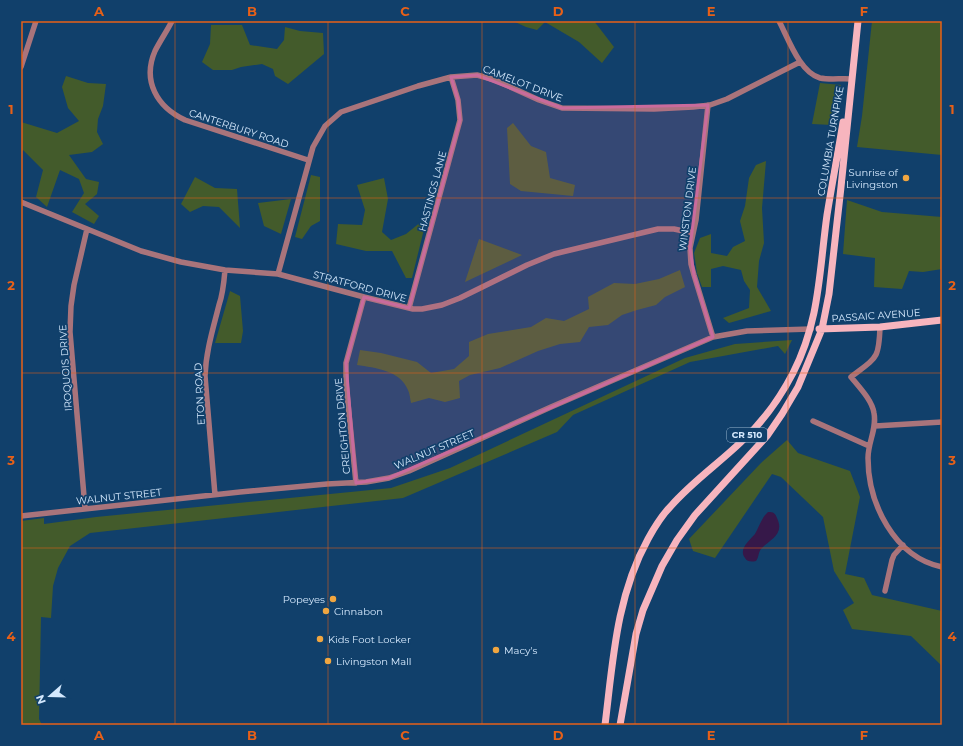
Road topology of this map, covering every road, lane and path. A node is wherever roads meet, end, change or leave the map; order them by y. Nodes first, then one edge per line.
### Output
1 (36, 21) edge
2 (172, 21) edge
3 (779, 21) edge
4 (858, 21) edge
5 (800, 62) junction
6 (21, 67) edge
7 (451, 78) junction
8 (852, 79) junction
9 (708, 105) junction
10 (308, 160) junction
11 (21, 202) edge
12 (86, 229) junction
13 (693, 233) junction
14 (226, 270) junction
15 (278, 274) junction
16 (364, 297) junction
17 (409, 308) junction
18 (942, 320) edge
19 (880, 326) junction
20 (811, 329) junction
21 (822, 329) junction
22 (713, 337) junction
23 (813, 421) dead end
24 (942, 422) edge
25 (875, 426) junction
26 (868, 446) junction
27 (356, 483) junction
28 (215, 495) junction
29 (85, 508) junction
30 (21, 516) edge
31 (903, 546) junction
32 (942, 567) edge
33 (885, 591) dead end
34 (604, 725) edge
35 (620, 725) edge

1 - 6 street
2 - 10 street, CANTERBURY ROAD
3 - 5 street
4 - 8 main road, CR 510
5 - 8 street
5 - 9 street, CAMELOT DRIVE
7 - 9 street, CAMELOT DRIVE
7 - 10 street, CAMELOT DRIVE
7 - 17 street, HASTINGS LANE
8 - 20 main road, COLUMBIA TURNPIKE / CR 510
8 - 21 main road, COLUMBIA TURNPIKE / CR 510
9 - 13 street, WINSTON DRIVE
10 - 15 street, CAMELOT DRIVE
11 - 12 street, STRATFORD DRIVE
12 - 14 street, STRATFORD DRIVE
12 - 29 street, IROQUOIS DRIVE
13 - 17 street, STRATFORD DRIVE
13 - 22 street, WINSTON DRIVE
14 - 15 street, STRATFORD DRIVE
14 - 28 street, ETON ROAD
15 - 16 street, STRATFORD DRIVE
16 - 17 street, STRATFORD DRIVE
16 - 27 street, CREIGHTON DRIVE
18 - 19 main road, PASSAIC AVENUE
19 - 21 main road, PASSAIC AVENUE
19 - 25 street
20 - 21 main road, PASSAIC AVENUE
20 - 22 street, WALNUT STREET
20 - 34 main road, COLUMBIA TURNPIKE / CR 510
21 - 35 main road, COLUMBIA TURNPIKE / CR 510
22 - 27 street, WALNUT STREET
23 - 26 street
24 - 25 street
25 - 26 street
26 - 31 street
27 - 28 street, WALNUT STREET
28 - 29 street, WALNUT STREET
29 - 30 street, WALNUT STREET
31 - 32 street
31 - 33 street

